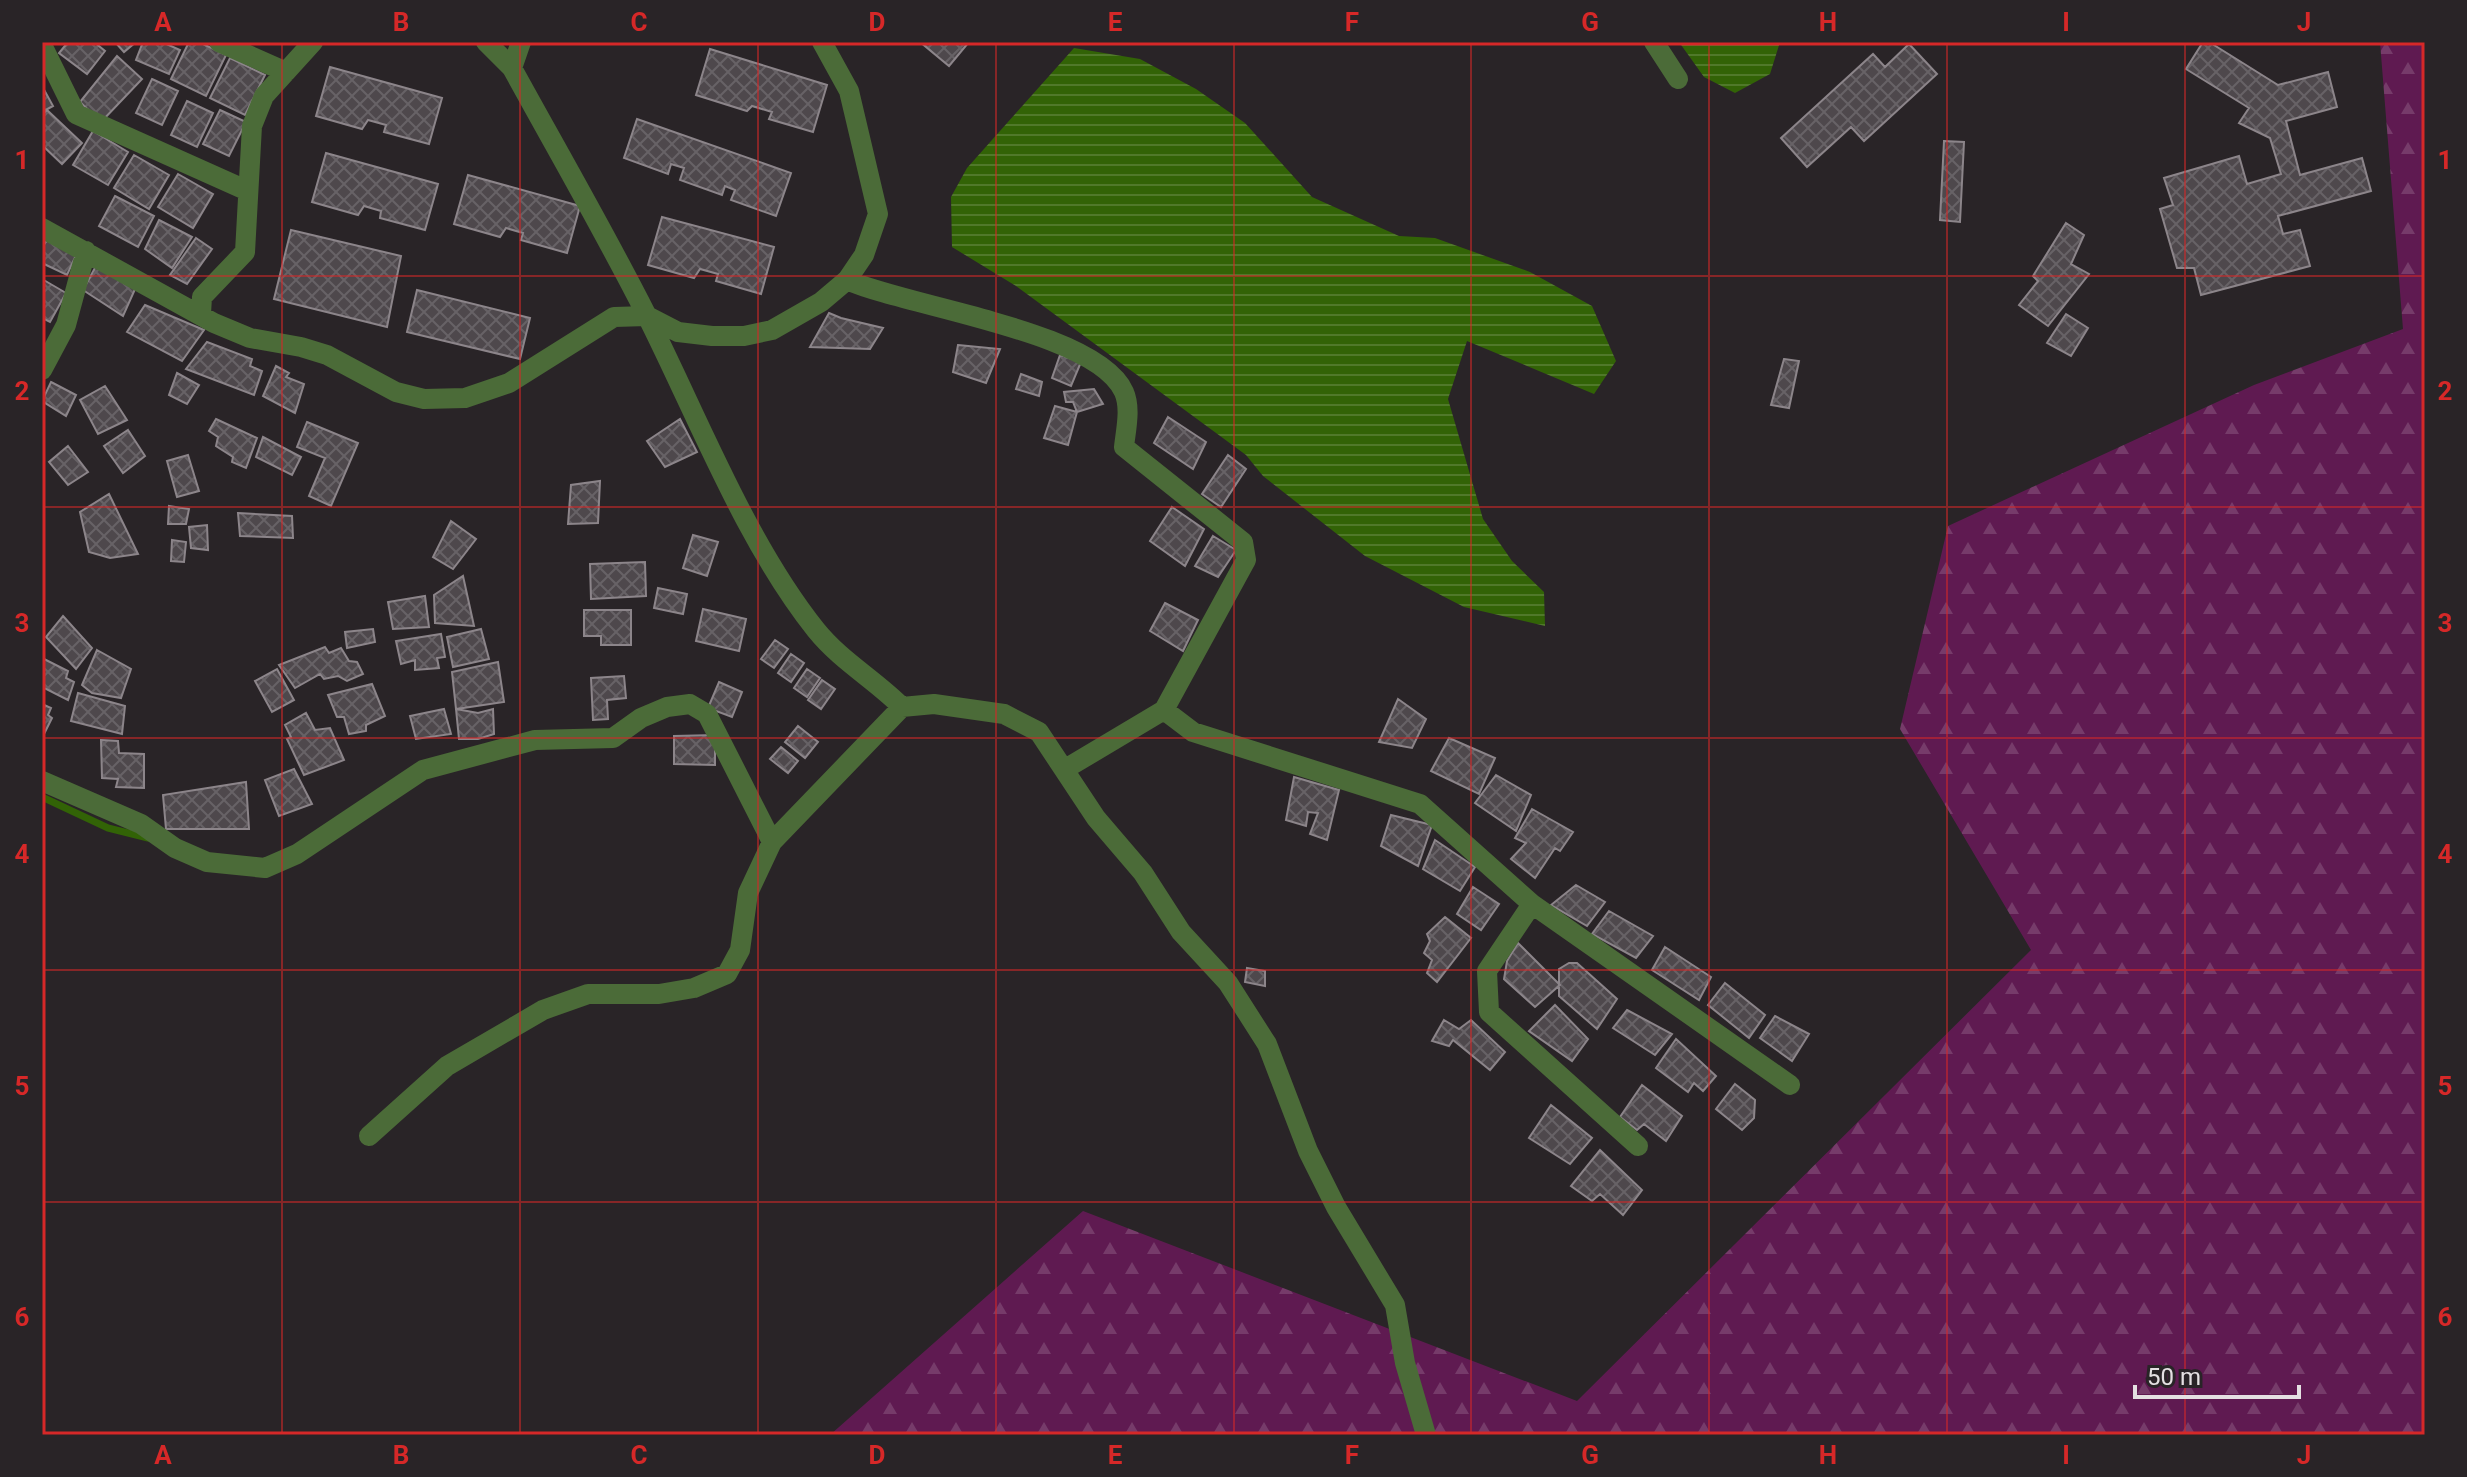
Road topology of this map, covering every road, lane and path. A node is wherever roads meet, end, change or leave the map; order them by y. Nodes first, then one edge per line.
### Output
1 (219, 42) edge
2 (313, 42) edge
3 (486, 42) edge
4 (521, 42) edge
5 (822, 42) edge
6 (1654, 42) edge
7 (42, 45) edge
8 (512, 68) junction
9 (286, 72) junction
10 (1678, 79) dead end
11 (248, 191) junction
12 (42, 228) edge
13 (86, 251) junction
14 (847, 280) junction
15 (201, 314) junction
16 (647, 316) junction
17 (42, 370) edge
18 (902, 707) junction
19 (1164, 710) junction
20 (1065, 769) junction
21 (42, 781) edge
22 (772, 842) junction
23 (1532, 904) junction
24 (1790, 1085) dead end
25 (369, 1136) dead end
26 (1638, 1146) dead end
27 (1426, 1435) edge

1 - 9 street
2 - 9 street
3 - 8 street
4 - 8 street
5 - 14 street
6 - 10 street
7 - 11 street
8 - 16 street
9 - 11 street
11 - 15 street
12 - 13 street
13 - 15 street
13 - 17 street
14 - 16 street
14 - 19 street
15 - 16 street
16 - 18 street
18 - 20 street
18 - 22 street
19 - 20 street
19 - 23 street
20 - 27 street
21 - 22 street
22 - 25 street
23 - 24 street
23 - 26 street

